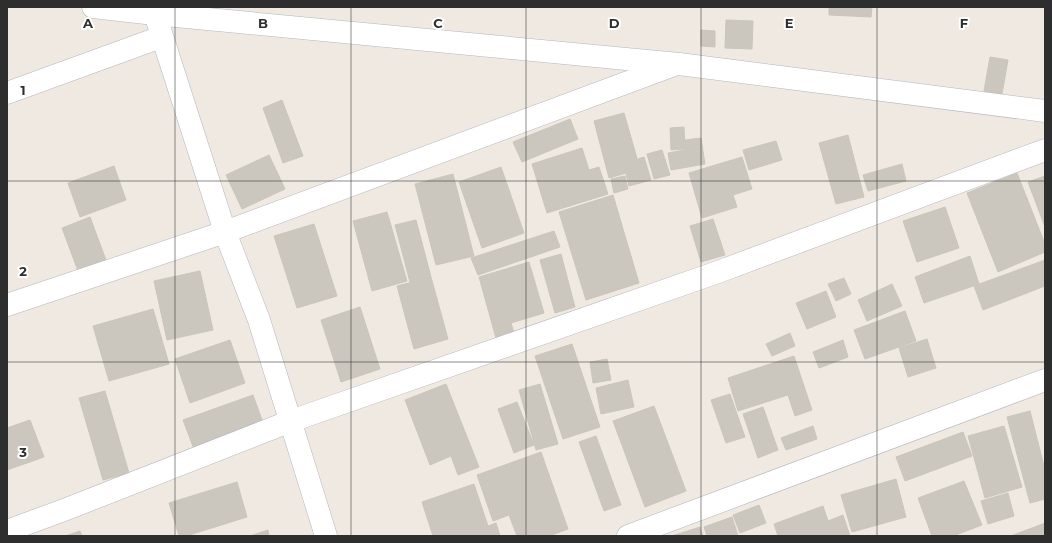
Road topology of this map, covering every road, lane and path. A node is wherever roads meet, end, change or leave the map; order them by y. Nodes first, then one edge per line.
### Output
1 (93, 7) edge
2 (155, 14) junction
3 (161, 37) junction
4 (679, 64) junction
5 (7, 93) edge
6 (1045, 112) edge
7 (1045, 150) edge
8 (225, 232) junction
9 (7, 305) edge
10 (1045, 380) edge
11 (290, 421) junction
12 (7, 531) edge
13 (326, 536) edge
14 (628, 536) edge

1 - 2 street
2 - 3 street
2 - 4 street
3 - 5 street
3 - 8 street
4 - 6 street
4 - 8 street
7 - 11 street
8 - 9 street
8 - 11 street
10 - 14 street
11 - 12 street
11 - 13 street

